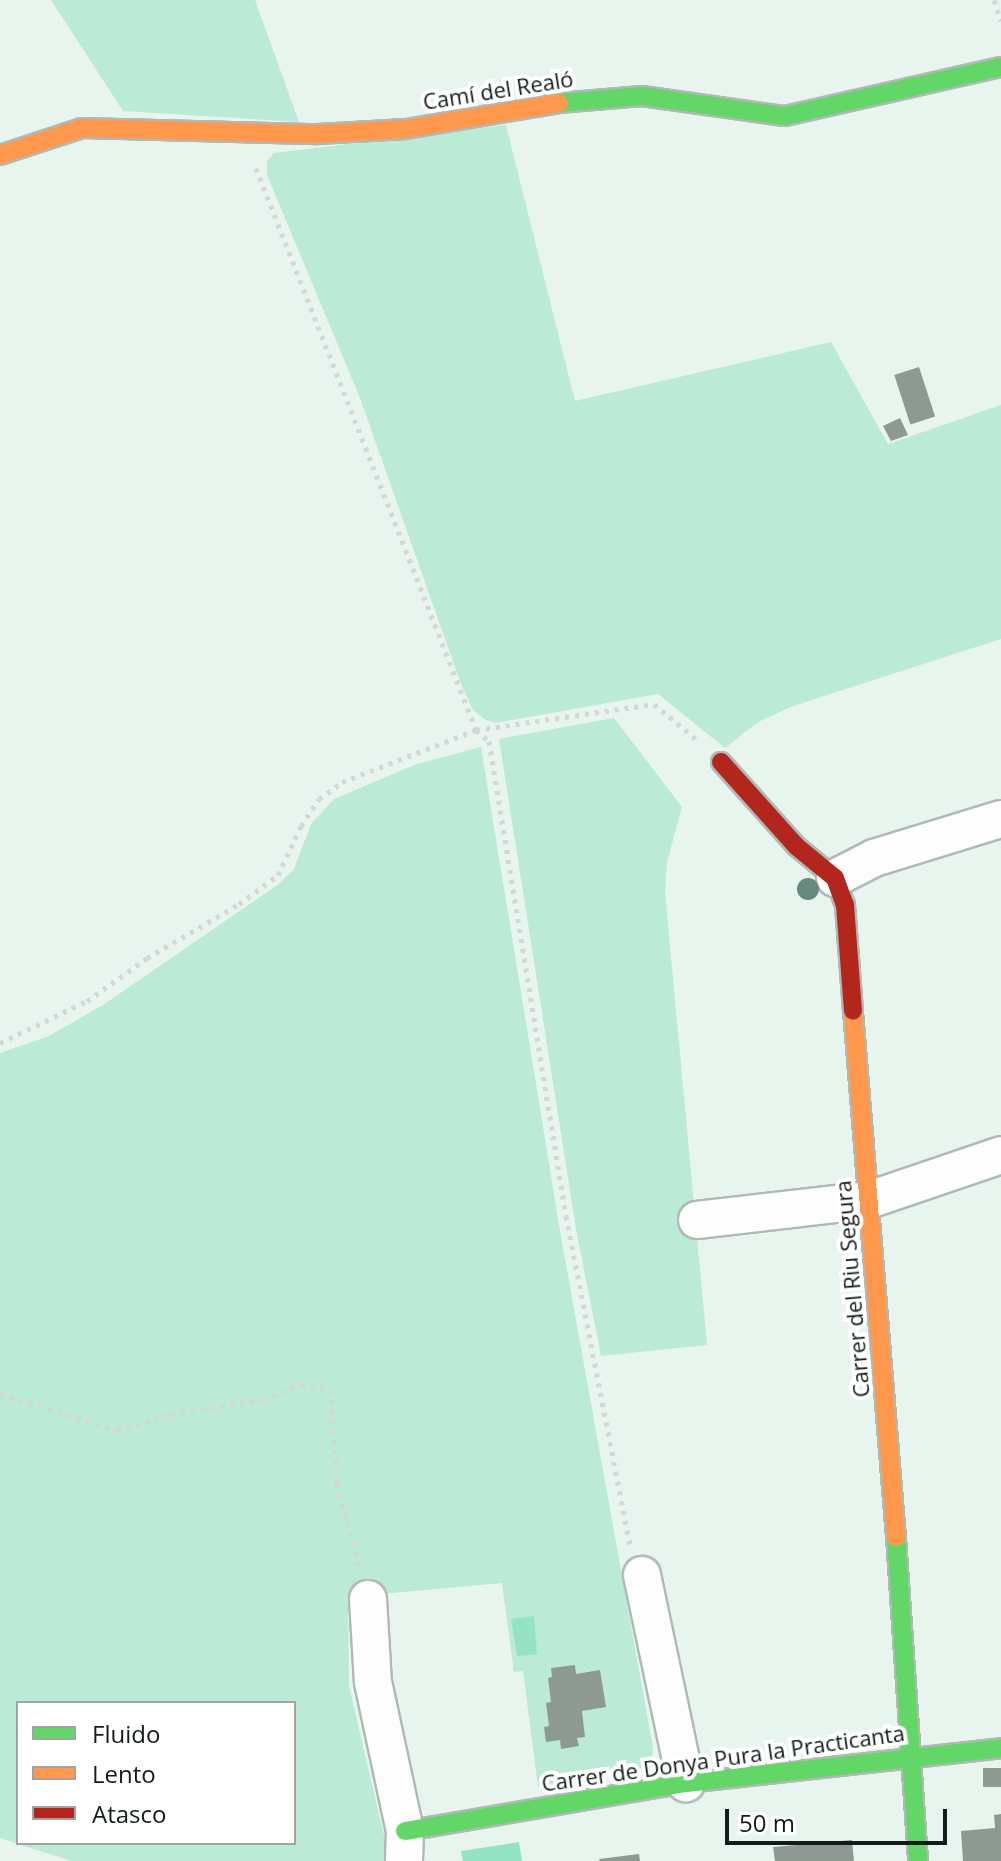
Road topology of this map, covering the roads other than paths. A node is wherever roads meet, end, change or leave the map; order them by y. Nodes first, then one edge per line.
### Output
1 (1001, 67) edge
2 (0, 155) edge
3 (721, 762) road end
4 (1001, 819) edge
5 (835, 878) junction
6 (1001, 1155) edge
7 (869, 1200) junction
8 (697, 1220) dead end
9 (642, 1575) road end
10 (368, 1599) road end
11 (1001, 1748) edge
12 (913, 1755) junction
13 (686, 1783) junction
14 (405, 1846) edge
15 (918, 1861) edge

1 - 2 street, Camí del Realó
3 - 5 street
4 - 5 street
5 - 7 street, Carrer del Riu Segura
6 - 7 street
7 - 8 street
7 - 12 street, Carrer del Riu Segura
9 - 13 street
10 - 14 street
11 - 12 street, Carrer de Donya Pura la Practicanta
12 - 13 street, Carrer de Donya Pura la Practicanta
12 - 15 street, Carrer del Riu Segura
13 - 14 street, Carrer de Donya Pura la Practicanta

